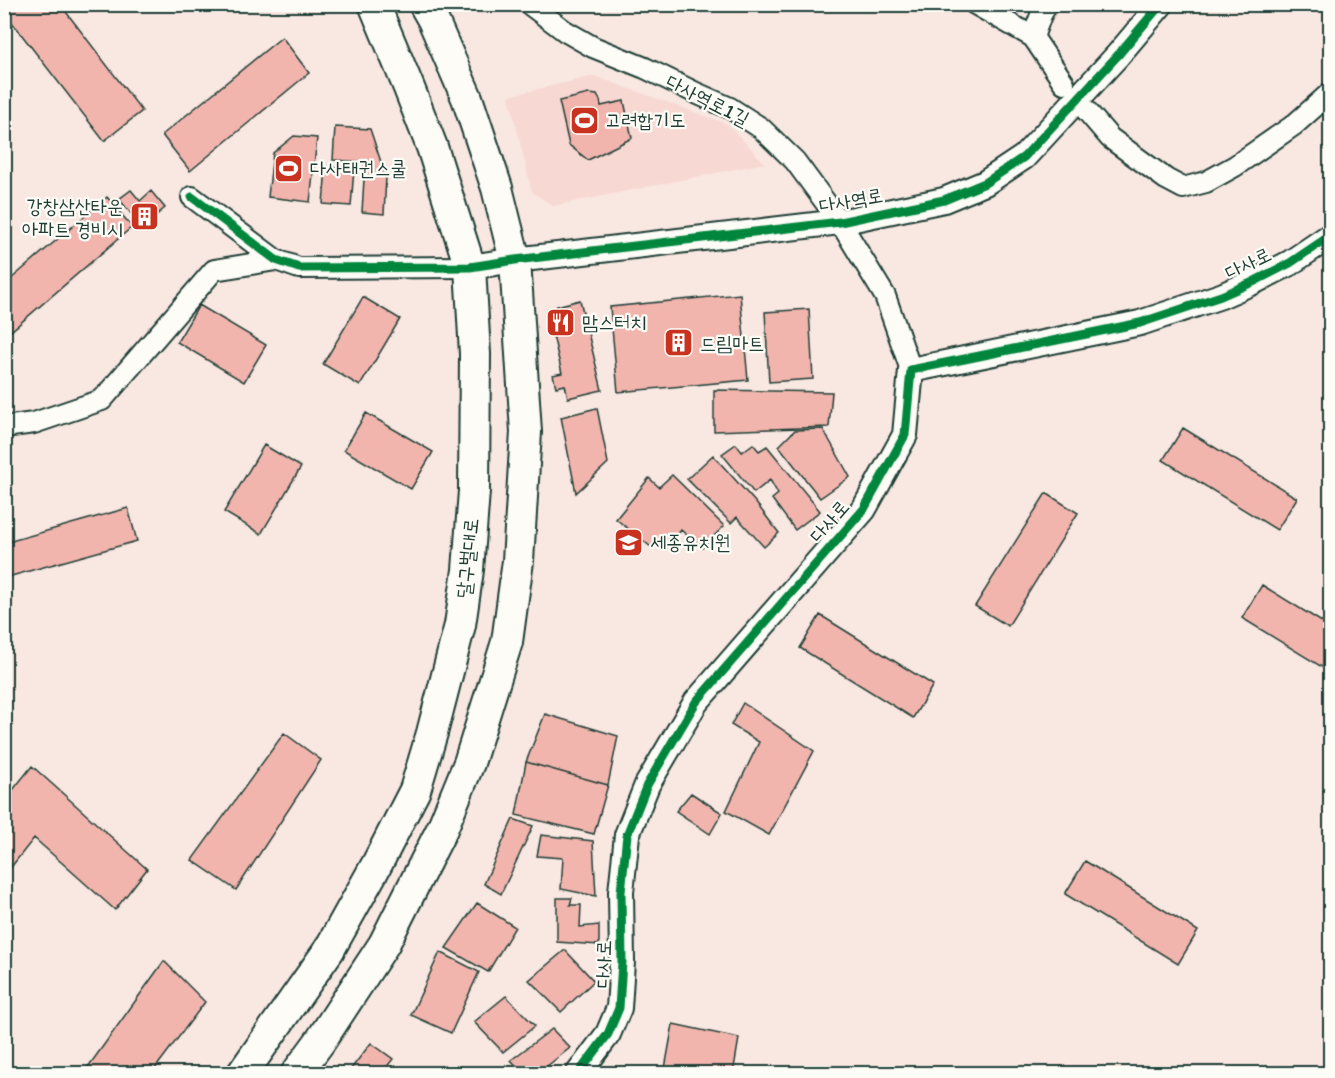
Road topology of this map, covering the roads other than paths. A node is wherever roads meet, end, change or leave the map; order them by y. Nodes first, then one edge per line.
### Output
1 (374, 4) edge
2 (424, 4) edge
3 (529, 4) edge
4 (975, 4) edge
5 (1047, 4) edge
6 (1161, 4) edge
7 (1033, 36) junction
8 (1064, 83) dead end
9 (1330, 93) edge
10 (1086, 110) dead end
11 (192, 197) dead end
12 (840, 222) junction
13 (1330, 236) edge
14 (276, 260) junction
15 (515, 260) junction
16 (470, 267) junction
17 (911, 370) junction
18 (4, 427) edge
19 (242, 1074) edge
20 (296, 1074) edge
21 (578, 1074) edge

1 - 16 main road, 달구벌대로
2 - 15 main road
3 - 12 street, 다사역로1길
4 - 7 street
5 - 7 street
6 - 12 street, 다사역로
7 - 8 street
9 - 10 street
11 - 14 street
12 - 15 street, 다사역로
12 - 17 street, 다사역로1길
13 - 17 street, 다사로
14 - 16 street
14 - 18 street
15 - 16 street, 다사역로
15 - 20 main road
16 - 19 main road, 달구벌대로
17 - 21 street, 다사로

